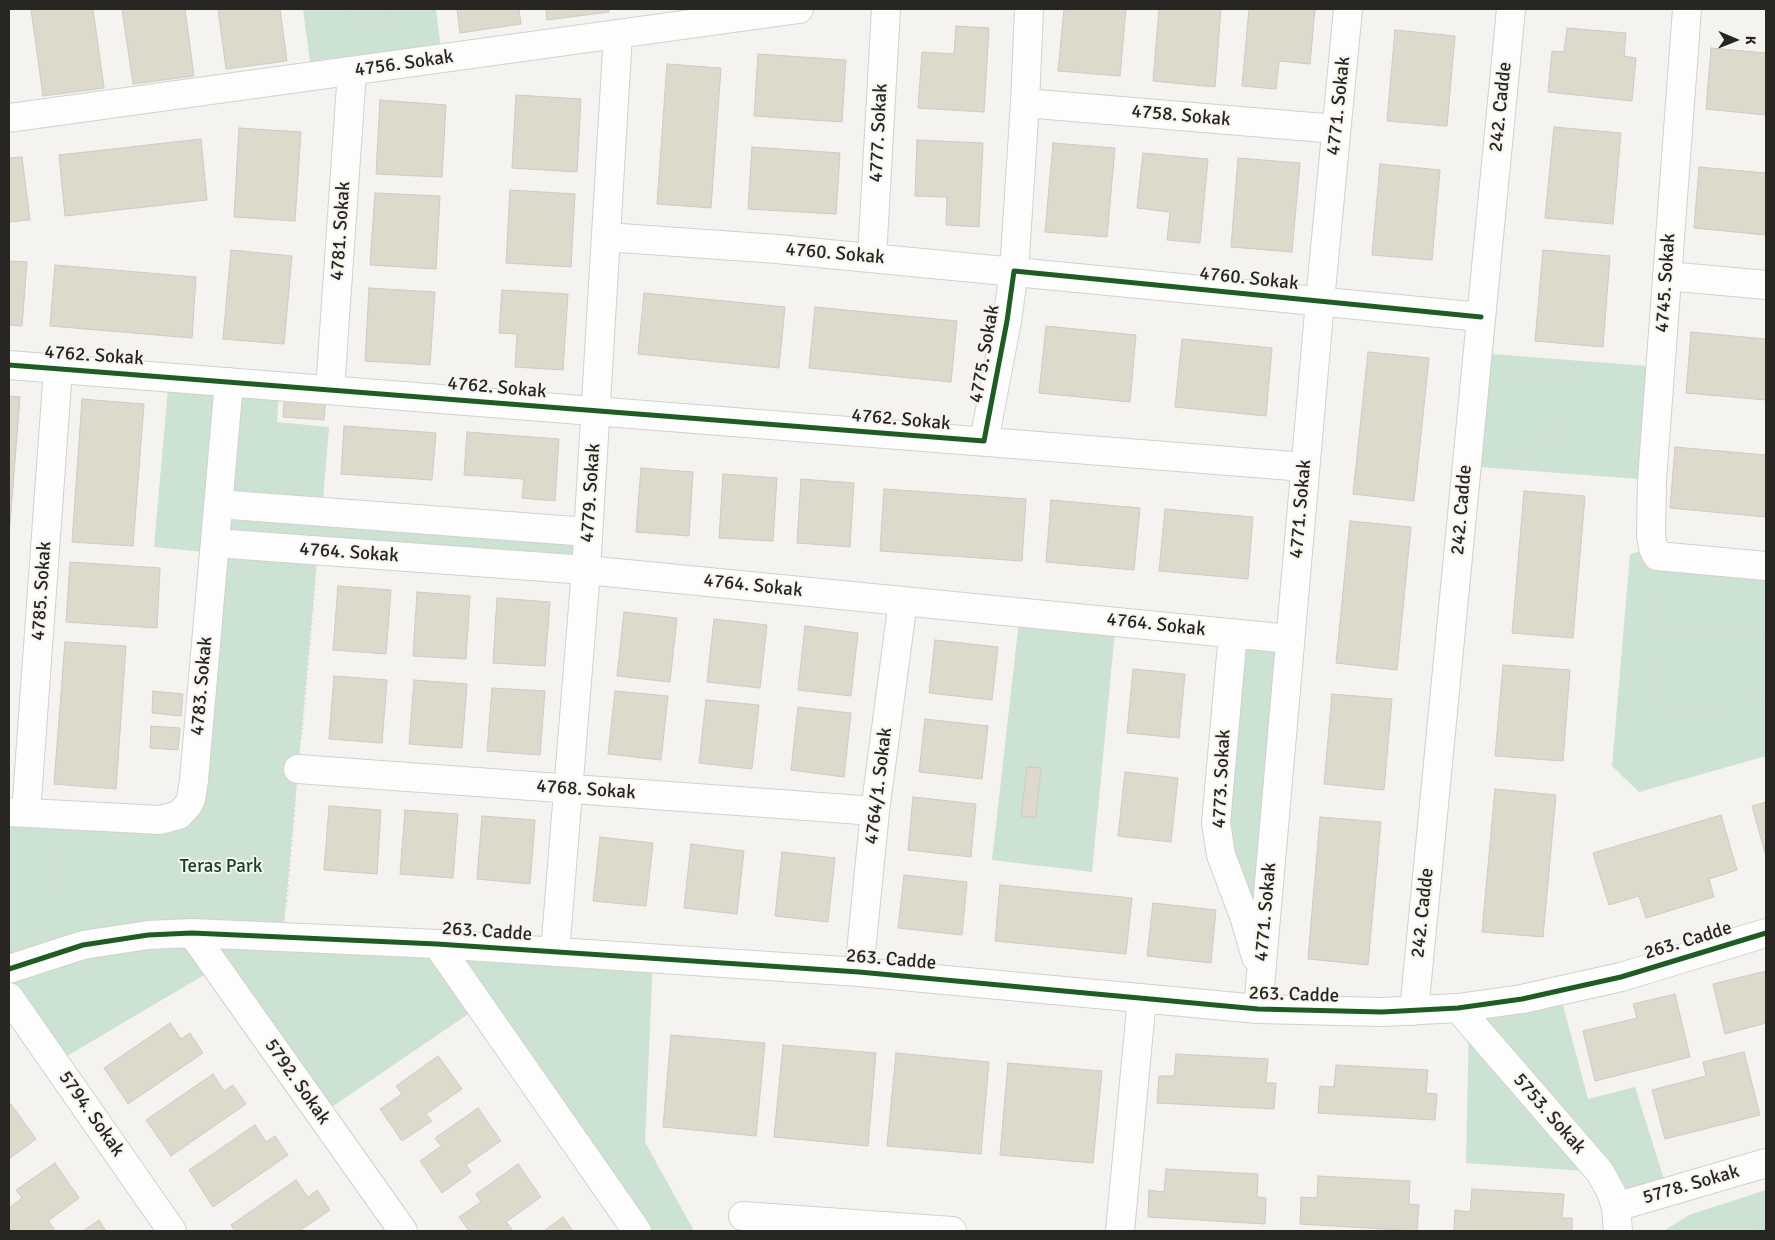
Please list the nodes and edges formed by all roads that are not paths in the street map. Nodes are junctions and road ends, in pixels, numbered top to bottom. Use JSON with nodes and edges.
{"nodes":[{"id":1,"x":799,"y":9,"type":"edge"},
{"id":2,"x":886,"y":9,"type":"edge"},
{"id":3,"x":1029,"y":9,"type":"edge"},
{"id":4,"x":1348,"y":9,"type":"edge"},
{"id":5,"x":1511,"y":9,"type":"edge"},
{"id":6,"x":1687,"y":9,"type":"edge"},
{"id":7,"x":618,"y":34,"type":"junction"},
{"id":8,"x":352,"y":71,"type":"junction"},
{"id":9,"x":1025,"y":103,"type":"junction"},
{"id":10,"x":9,"y":118,"type":"edge"},
{"id":11,"x":1336,"y":129,"type":"junction"},
{"id":12,"x":606,"y":237,"type":"junction"},
{"id":13,"x":872,"y":258,"type":"junction"},
{"id":14,"x":1014,"y":271,"type":"junction"},
{"id":15,"x":1667,"y":276,"type":"junction"},
{"id":16,"x":1766,"y":285,"type":"edge"},
{"id":17,"x":1320,"y":301,"type":"junction"},
{"id":18,"x":1481,"y":317,"type":"junction"},
{"id":19,"x":9,"y":365,"type":"edge"},
{"id":20,"x":58,"y":369,"type":"junction"},
{"id":21,"x":229,"y":382,"type":"junction"},
{"id":22,"x":330,"y":390,"type":"junction"},
{"id":23,"x":596,"y":411,"type":"junction"},
{"id":24,"x":984,"y":442,"type":"junction"},
{"id":25,"x":1305,"y":467,"type":"junction"},
{"id":26,"x":218,"y":504,"type":"junction"},
{"id":27,"x":588,"y":532,"type":"junction"},
{"id":28,"x":215,"y":543,"type":"junction"},
{"id":29,"x":1766,"y":566,"type":"edge"},
{"id":30,"x":586,"y":570,"type":"junction"},
{"id":31,"x":903,"y":601,"type":"junction"},
{"id":32,"x":1233,"y":633,"type":"junction"},
{"id":33,"x":1290,"y":639,"type":"junction"},
{"id":34,"x":298,"y":769,"type":"dead end"},
{"id":35,"x":568,"y":789,"type":"junction"},
{"id":36,"x":875,"y":811,"type":"junction"},
{"id":37,"x":17,"y":813,"type":"edge"},
{"id":38,"x":192,"y":933,"type":"junction"},
{"id":39,"x":1766,"y":933,"type":"edge"},
{"id":40,"x":437,"y":944,"type":"junction"},
{"id":41,"x":555,"y":952,"type":"junction"},
{"id":42,"x":9,"y":969,"type":"edge"},
{"id":43,"x":859,"y":972,"type":"junction"},
{"id":44,"x":1260,"y":978,"type":"junction"},
{"id":45,"x":9,"y":997,"type":"edge"},
{"id":46,"x":1142,"y":998,"type":"junction"},
{"id":47,"x":1458,"y":1008,"type":"junction"},
{"id":48,"x":1258,"y":1010,"type":"junction"},
{"id":49,"x":1414,"y":1011,"type":"junction"},
{"id":50,"x":1766,"y":1163,"type":"edge"},
{"id":51,"x":743,"y":1216,"type":"dead end"},
{"id":52,"x":1617,"y":1219,"type":"edge"},
{"id":53,"x":172,"y":1231,"type":"edge"},
{"id":54,"x":403,"y":1231,"type":"edge"},
{"id":55,"x":637,"y":1231,"type":"edge"},
{"id":56,"x":952,"y":1231,"type":"edge"},
{"id":57,"x":1120,"y":1231,"type":"edge"}],
"edges":[{"from":1,"to":7,"type":"street","name":"4756. Sokak"},
{"from":2,"to":13,"type":"street","name":"4777. Sokak"},
{"from":3,"to":9,"type":"street","name":"4775. Sokak"},
{"from":4,"to":11,"type":"street","name":"4771. Sokak"},
{"from":5,"to":18,"type":"street","name":"242. Cadde"},
{"from":6,"to":15,"type":"street","name":"4745. Sokak"},
{"from":7,"to":8,"type":"street","name":"4756. Sokak"},
{"from":7,"to":12,"type":"street","name":"4779. Sokak"},
{"from":8,"to":10,"type":"street","name":"4756. Sokak"},
{"from":8,"to":22,"type":"street","name":"4781. Sokak"},
{"from":9,"to":11,"type":"street","name":"4758. Sokak"},
{"from":9,"to":14,"type":"street","name":"4775. Sokak"},
{"from":11,"to":17,"type":"street","name":"4771. Sokak"},
{"from":12,"to":13,"type":"street","name":"4760. Sokak"},
{"from":12,"to":23,"type":"street","name":"4779. Sokak"},
{"from":13,"to":14,"type":"street","name":"4760. Sokak"},
{"from":14,"to":17,"type":"street","name":"4760. Sokak"},
{"from":14,"to":24,"type":"street","name":"4775. Sokak"},
{"from":15,"to":16,"type":"street"},
{"from":15,"to":29,"type":"street","name":"4745. Sokak"},
{"from":17,"to":18,"type":"street","name":"4760. Sokak"},
{"from":17,"to":25,"type":"street","name":"4771. Sokak"},
{"from":18,"to":49,"type":"street","name":"242. Cadde"},
{"from":19,"to":20,"type":"street","name":"4762. Sokak"},
{"from":20,"to":21,"type":"street","name":"4762. Sokak"},
{"from":20,"to":37,"type":"street","name":"4785. Sokak"},
{"from":21,"to":22,"type":"street","name":"4762. Sokak"},
{"from":21,"to":26,"type":"street","name":"4783. Sokak"},
{"from":22,"to":23,"type":"street","name":"4762. Sokak"},
{"from":23,"to":24,"type":"street","name":"4762. Sokak"},
{"from":23,"to":27,"type":"street","name":"4779. Sokak"},
{"from":24,"to":25,"type":"street","name":"4762. Sokak"},
{"from":25,"to":33,"type":"street","name":"4771. Sokak"},
{"from":26,"to":27,"type":"street","name":"4764. Sokak"},
{"from":26,"to":28,"type":"street","name":"4783. Sokak"},
{"from":27,"to":30,"type":"street","name":"4779. Sokak"},
{"from":28,"to":30,"type":"street","name":"4764. Sokak"},
{"from":28,"to":37,"type":"street","name":"4783. Sokak"},
{"from":30,"to":31,"type":"street","name":"4764. Sokak"},
{"from":30,"to":35,"type":"street","name":"4779. Sokak"},
{"from":31,"to":32,"type":"street","name":"4764. Sokak"},
{"from":31,"to":36,"type":"street","name":"4764/1. Sokak"},
{"from":32,"to":33,"type":"street","name":"4764. Sokak"},
{"from":32,"to":44,"type":"street","name":"4773. Sokak"},
{"from":33,"to":44,"type":"street","name":"4771. Sokak"},
{"from":34,"to":35,"type":"street","name":"4768. Sokak"},
{"from":35,"to":36,"type":"street","name":"4768. Sokak"},
{"from":35,"to":41,"type":"street","name":"4779. Sokak"},
{"from":36,"to":43,"type":"street","name":"4764/1. Sokak"},
{"from":38,"to":40,"type":"street","name":"263. Cadde"},
{"from":38,"to":42,"type":"street","name":"263. Cadde"},
{"from":38,"to":54,"type":"street","name":"5792. Sokak"},
{"from":39,"to":47,"type":"street","name":"263. Cadde"},
{"from":40,"to":41,"type":"street","name":"263. Cadde"},
{"from":40,"to":55,"type":"street"},
{"from":41,"to":43,"type":"street","name":"263. Cadde"},
{"from":43,"to":46,"type":"street","name":"263. Cadde"},
{"from":44,"to":48,"type":"street","name":"4771. Sokak"},
{"from":45,"to":53,"type":"street","name":"5794. Sokak"},
{"from":46,"to":48,"type":"street","name":"263. Cadde"},
{"from":46,"to":57,"type":"street"},
{"from":47,"to":49,"type":"street","name":"263. Cadde"},
{"from":47,"to":52,"type":"street","name":"5753. Sokak"},
{"from":48,"to":49,"type":"street","name":"263. Cadde"},
{"from":50,"to":52,"type":"street","name":"5778. Sokak"},
{"from":51,"to":56,"type":"street"}]}
